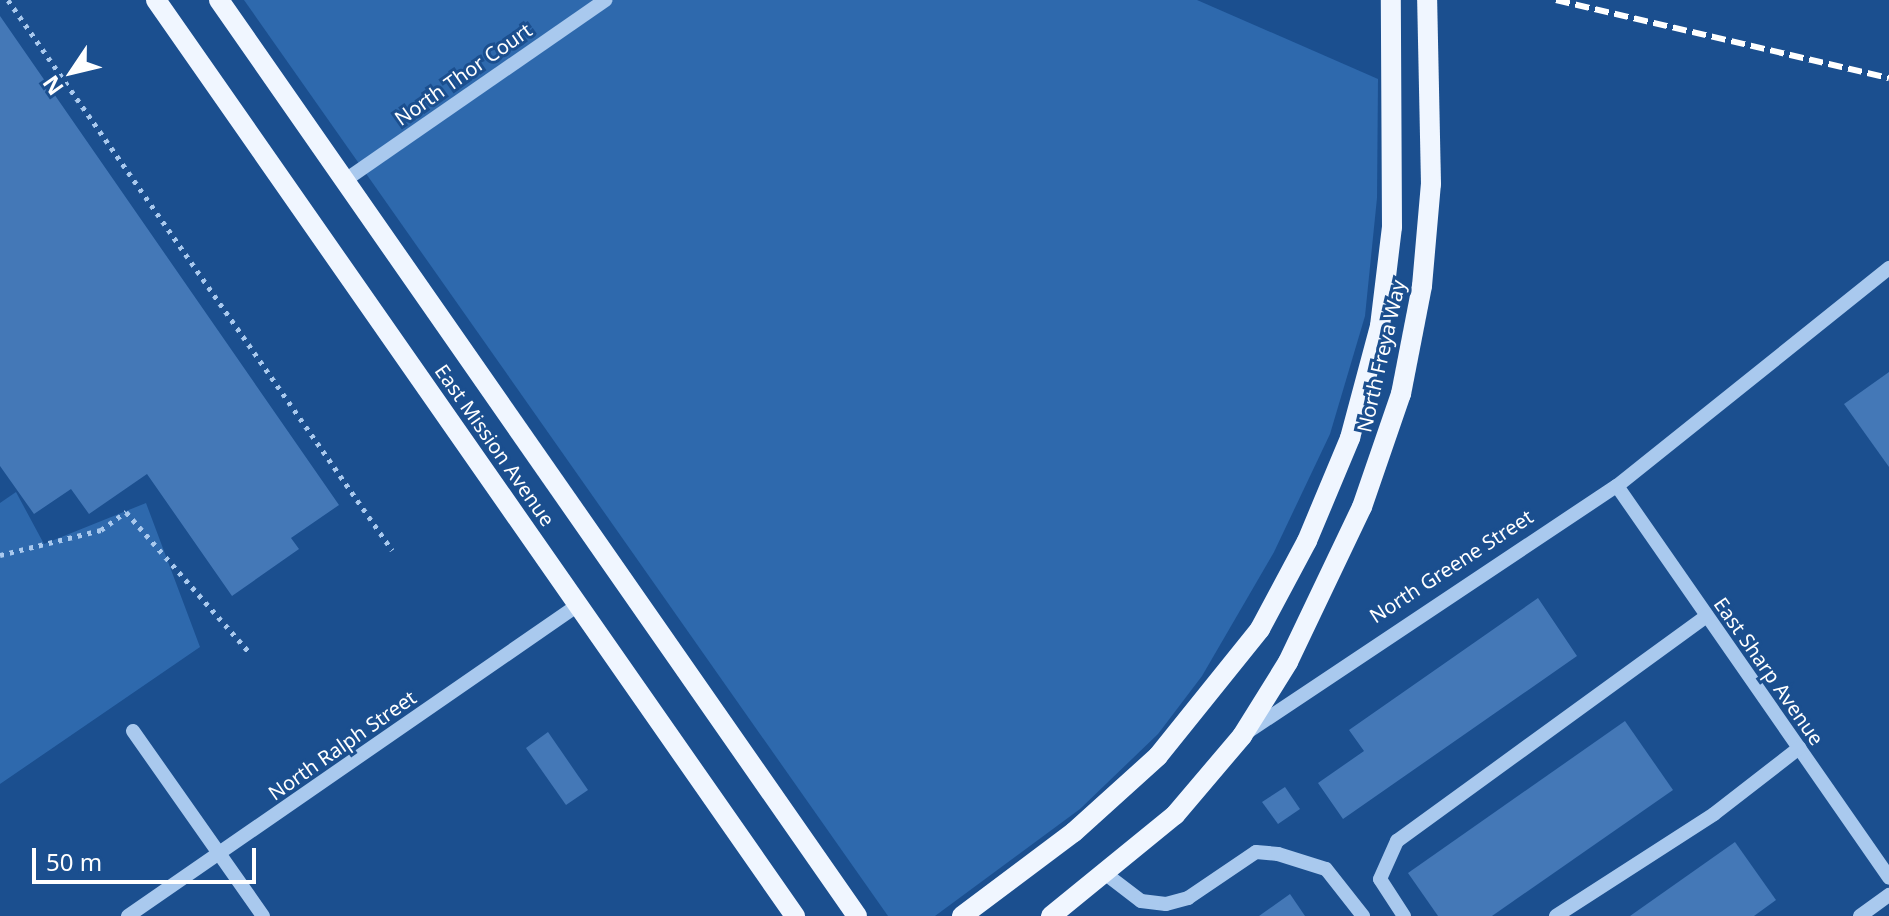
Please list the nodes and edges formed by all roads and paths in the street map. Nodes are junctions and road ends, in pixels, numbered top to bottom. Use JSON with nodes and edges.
{"nodes":[{"id":1,"x":8,"y":0,"type":"edge"},
{"id":2,"x":156,"y":0,"type":"edge"},
{"id":3,"x":219,"y":0,"type":"edge"},
{"id":4,"x":605,"y":0,"type":"edge"},
{"id":5,"x":1391,"y":0,"type":"edge"},
{"id":6,"x":1427,"y":0,"type":"edge"},
{"id":7,"x":344,"y":181,"type":"junction"},
{"id":8,"x":1889,"y":268,"type":"edge"},
{"id":9,"x":1617,"y":486,"type":"junction"},
{"id":10,"x":392,"y":550,"type":"dead end"},
{"id":11,"x":0,"y":555,"type":"edge"},
{"id":12,"x":578,"y":605,"type":"junction"},
{"id":13,"x":1707,"y":616,"type":"junction"},
{"id":14,"x":248,"y":651,"type":"dead end"},
{"id":15,"x":133,"y":731,"type":"dead end"},
{"id":16,"x":1242,"y":736,"type":"junction"},
{"id":17,"x":1799,"y":748,"type":"junction"},
{"id":18,"x":219,"y":854,"type":"junction"},
{"id":19,"x":1107,"y":875,"type":"junction"},
{"id":20,"x":1889,"y":878,"type":"edge"},
{"id":21,"x":1889,"y":895,"type":"edge"},
{"id":22,"x":128,"y":916,"type":"edge"},
{"id":23,"x":263,"y":916,"type":"edge"},
{"id":24,"x":795,"y":916,"type":"edge"},
{"id":25,"x":857,"y":916,"type":"edge"},
{"id":26,"x":962,"y":916,"type":"edge"},
{"id":27,"x":1051,"y":916,"type":"edge"},
{"id":28,"x":1363,"y":916,"type":"edge"},
{"id":29,"x":1404,"y":916,"type":"edge"},
{"id":30,"x":1556,"y":916,"type":"edge"},
{"id":31,"x":1860,"y":916,"type":"edge"}],
"edges":[{"from":1,"to":10,"type":"path"},
{"from":2,"to":12,"type":"main road","name":"East Mission Avenue"},
{"from":3,"to":7,"type":"main road","name":"East Mission Avenue"},
{"from":4,"to":7,"type":"street","name":"North Thor Court"},
{"from":5,"to":26,"type":"main road","name":"North Freya Way"},
{"from":6,"to":16,"type":"main road","name":"North Freya Way"},
{"from":7,"to":25,"type":"main road","name":"East Mission Avenue"},
{"from":8,"to":9,"type":"street","name":"North Greene Street"},
{"from":9,"to":13,"type":"street","name":"East Sharp Avenue"},
{"from":9,"to":16,"type":"street","name":"North Greene Street"},
{"from":11,"to":14,"type":"path"},
{"from":12,"to":18,"type":"street","name":"North Ralph Street"},
{"from":12,"to":24,"type":"main road","name":"East Mission Avenue"},
{"from":13,"to":17,"type":"street","name":"East Sharp Avenue"},
{"from":13,"to":29,"type":"street"},
{"from":15,"to":18,"type":"street"},
{"from":16,"to":19,"type":"main road","name":"North Greene Street"},
{"from":17,"to":20,"type":"street","name":"East Sharp Avenue"},
{"from":17,"to":30,"type":"street"},
{"from":18,"to":22,"type":"street","name":"North Ralph Street"},
{"from":18,"to":23,"type":"street"},
{"from":19,"to":27,"type":"main road","name":"North Greene Street"},
{"from":19,"to":28,"type":"street"},
{"from":21,"to":31,"type":"street"}]}
